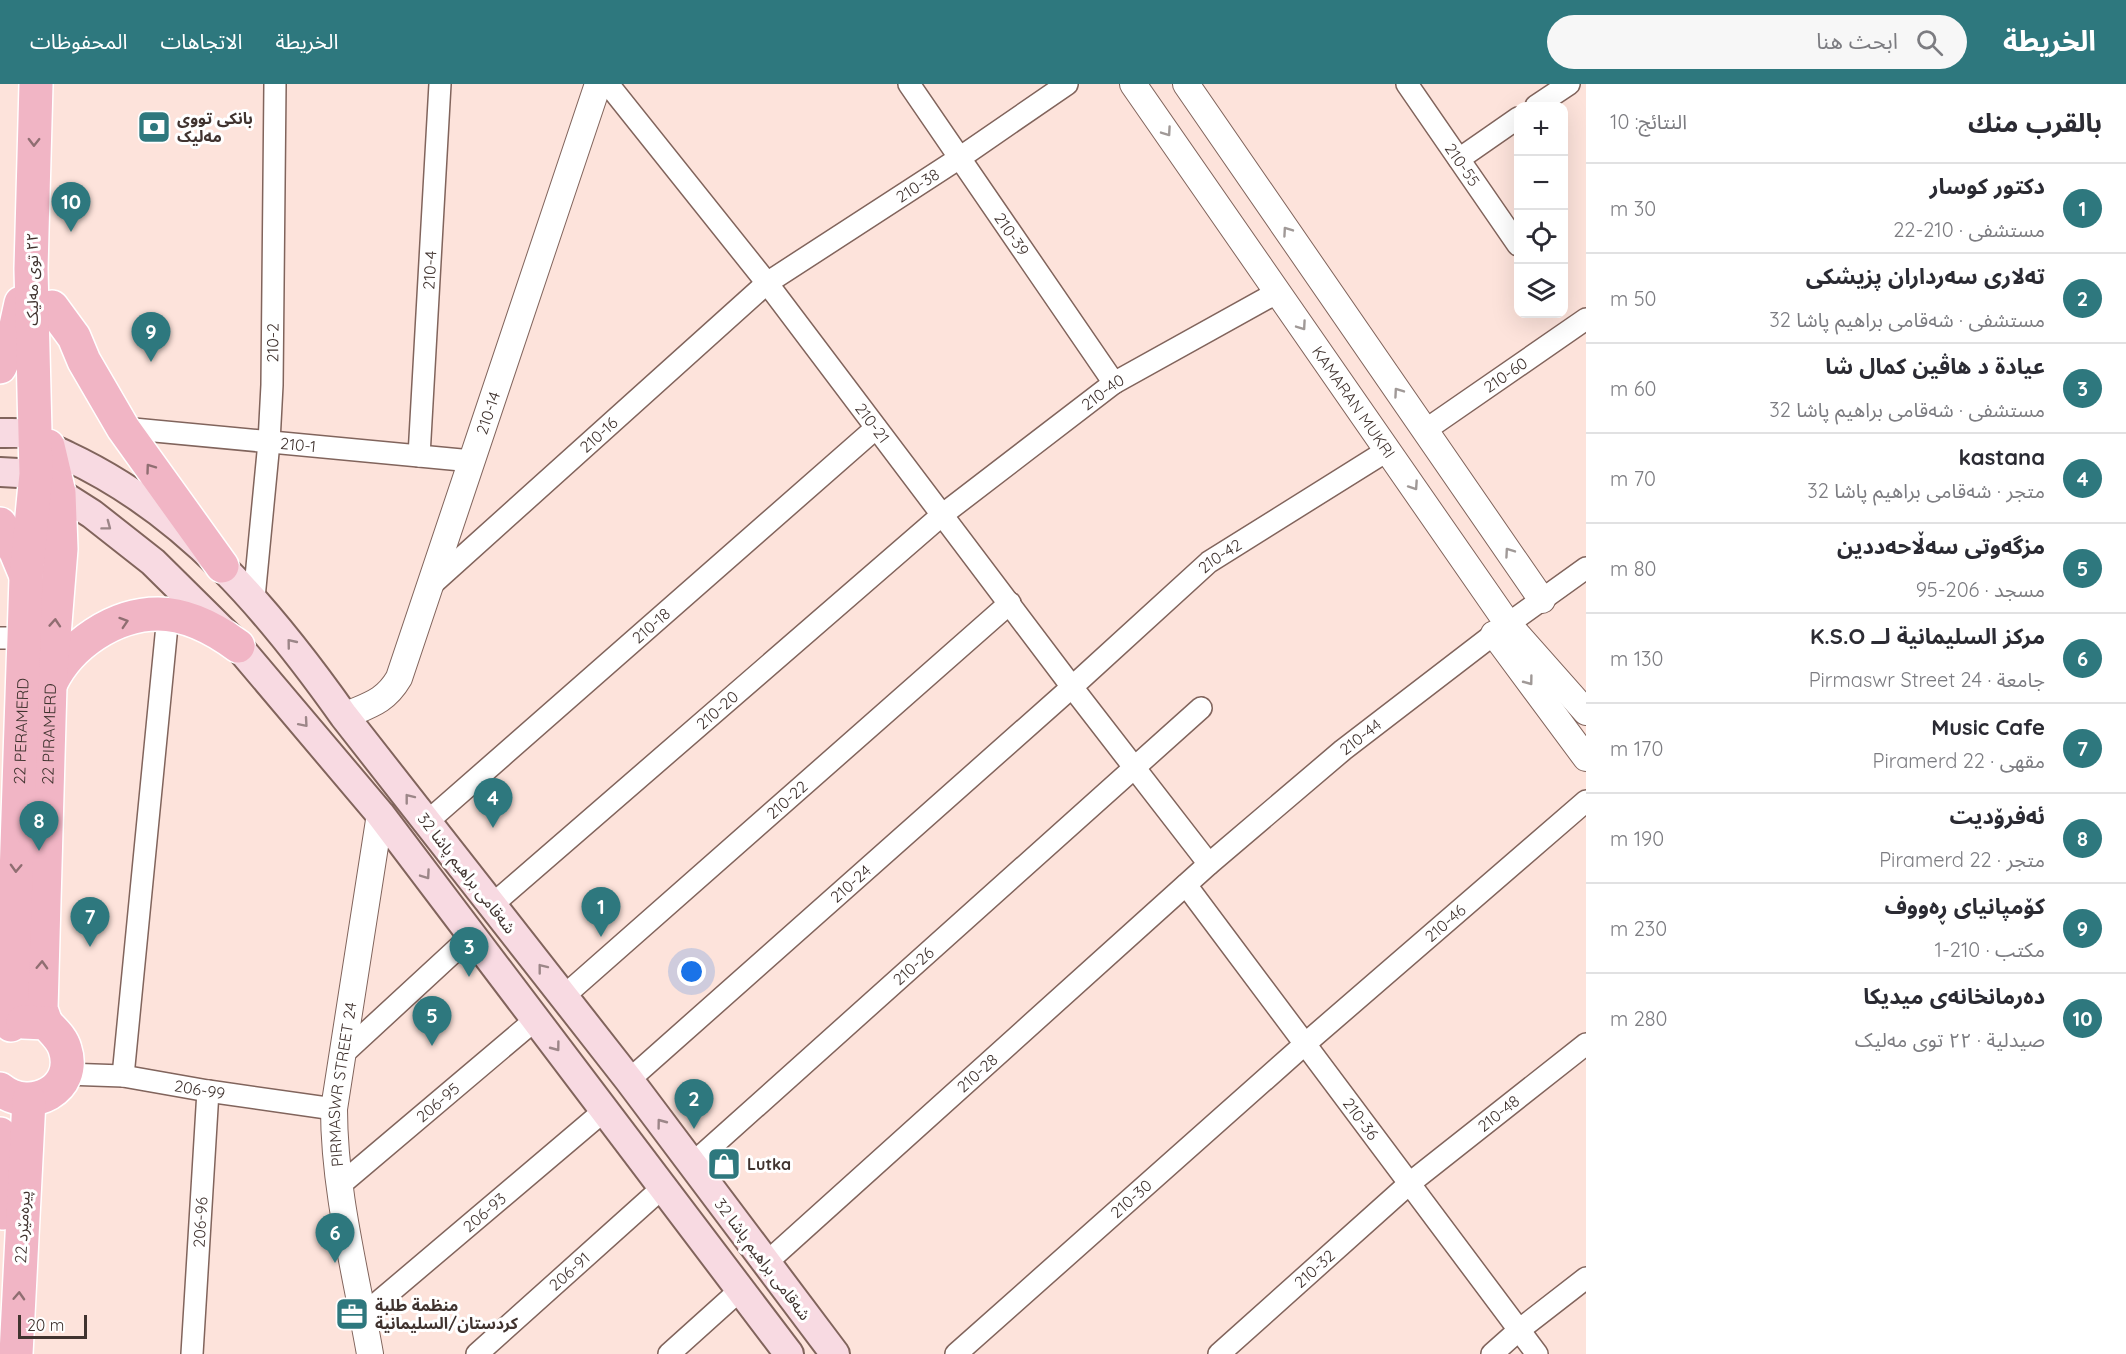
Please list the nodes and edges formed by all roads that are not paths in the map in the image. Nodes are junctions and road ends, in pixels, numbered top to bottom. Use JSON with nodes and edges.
{"nodes":[{"id":1,"x":36,"y":84,"type":"edge"},
{"id":2,"x":58,"y":84,"type":"edge"},
{"id":3,"x":275,"y":84,"type":"edge"},
{"id":4,"x":440,"y":84,"type":"edge"},
{"id":5,"x":598,"y":84,"type":"edge"},
{"id":6,"x":608,"y":84,"type":"edge"},
{"id":7,"x":909,"y":84,"type":"edge"},
{"id":8,"x":1067,"y":84,"type":"edge"},
{"id":9,"x":1133,"y":84,"type":"edge"},
{"id":10,"x":1186,"y":84,"type":"edge"},
{"id":11,"x":1407,"y":84,"type":"edge"},
{"id":12,"x":1569,"y":84,"type":"edge"},
{"id":13,"x":1542,"y":102,"type":"edge"},
{"id":14,"x":1514,"y":121,"type":"edge"},
{"id":15,"x":961,"y":157,"type":"junction"},
{"id":16,"x":1459,"y":159,"type":"junction"},
{"id":17,"x":1514,"y":239,"type":"edge"},
{"id":18,"x":31,"y":269,"type":"junction"},
{"id":19,"x":767,"y":283,"type":"junction"},
{"id":20,"x":1278,"y":292,"type":"junction"},
{"id":21,"x":52,"y":308,"type":"junction"},
{"id":22,"x":1575,"y":319,"type":"edge"},
{"id":23,"x":0,"y":367,"type":"edge"},
{"id":24,"x":1114,"y":383,"type":"junction"},
{"id":25,"x":123,"y":428,"type":"junction"},
{"id":26,"x":876,"y":428,"type":"junction"},
{"id":27,"x":1424,"y":431,"type":"junction"},
{"id":28,"x":0,"y":433,"type":"edge"},
{"id":29,"x":269,"y":442,"type":"junction"},
{"id":30,"x":1388,"y":450,"type":"junction"},
{"id":31,"x":419,"y":456,"type":"junction"},
{"id":32,"x":45,"y":462,"type":"junction"},
{"id":33,"x":472,"y":462,"type":"junction"},
{"id":34,"x":0,"y":472,"type":"edge"},
{"id":35,"x":942,"y":515,"type":"junction"},
{"id":36,"x":0,"y":524,"type":"edge"},
{"id":37,"x":222,"y":566,"type":"junction"},
{"id":38,"x":1586,"y":568,"type":"edge"},
{"id":39,"x":26,"y":578,"type":"junction"},
{"id":40,"x":429,"y":587,"type":"junction"},
{"id":41,"x":254,"y":598,"type":"junction"},
{"id":42,"x":1542,"y":600,"type":"junction"},
{"id":43,"x":1010,"y":603,"type":"junction"},
{"id":44,"x":168,"y":615,"type":"junction"},
{"id":45,"x":1501,"y":629,"type":"junction"},
{"id":46,"x":12,"y":638,"type":"edge"},
{"id":47,"x":238,"y":645,"type":"junction"},
{"id":48,"x":50,"y":685,"type":"junction"},
{"id":49,"x":1072,"y":687,"type":"junction"},
{"id":50,"x":1201,"y":708,"type":"dead end"},
{"id":51,"x":1586,"y":712,"type":"edge"},
{"id":52,"x":344,"y":716,"type":"junction"},
{"id":53,"x":1586,"y":758,"type":"edge"},
{"id":54,"x":1134,"y":767,"type":"junction"},
{"id":55,"x":1586,"y":801,"type":"edge"},
{"id":56,"x":380,"y":814,"type":"junction"},
{"id":57,"x":427,"y":822,"type":"junction"},
{"id":58,"x":1209,"y":864,"type":"junction"},
{"id":59,"x":1186,"y":885,"type":"junction"},
{"id":60,"x":492,"y":905,"type":"junction"},
{"id":61,"x":471,"y":936,"type":"junction"},
{"id":62,"x":564,"y":996,"type":"junction"},
{"id":63,"x":535,"y":1020,"type":"junction"},
{"id":64,"x":46,"y":1023,"type":"junction"},
{"id":65,"x":6,"y":1029,"type":"edge"},
{"id":66,"x":1305,"y":1044,"type":"junction"},
{"id":67,"x":1586,"y":1044,"type":"edge"},
{"id":68,"x":342,"y":1055,"type":"junction"},
{"id":69,"x":65,"y":1074,"type":"junction"},
{"id":70,"x":123,"y":1076,"type":"junction"},
{"id":71,"x":629,"y":1080,"type":"junction"},
{"id":72,"x":208,"y":1091,"type":"junction"},
{"id":73,"x":14,"y":1095,"type":"edge"},
{"id":74,"x":334,"y":1109,"type":"junction"},
{"id":75,"x":605,"y":1110,"type":"junction"},
{"id":76,"x":0,"y":1146,"type":"edge"},
{"id":77,"x":692,"y":1164,"type":"junction"},
{"id":78,"x":1410,"y":1183,"type":"junction"},
{"id":79,"x":340,"y":1185,"type":"junction"},
{"id":80,"x":662,"y":1188,"type":"junction"},
{"id":81,"x":766,"y":1263,"type":"junction"},
{"id":82,"x":0,"y":1273,"type":"edge"},
{"id":83,"x":1586,"y":1278,"type":"edge"},
{"id":84,"x":739,"y":1292,"type":"junction"},
{"id":85,"x":363,"y":1315,"type":"junction"},
{"id":86,"x":1519,"y":1330,"type":"junction"},
{"id":87,"x":16,"y":1354,"type":"edge"},
{"id":88,"x":192,"y":1354,"type":"edge"},
{"id":89,"x":370,"y":1354,"type":"edge"},
{"id":90,"x":477,"y":1354,"type":"edge"},
{"id":91,"x":669,"y":1354,"type":"edge"},
{"id":92,"x":789,"y":1354,"type":"edge"},
{"id":93,"x":835,"y":1354,"type":"edge"},
{"id":94,"x":956,"y":1354,"type":"edge"},
{"id":95,"x":1219,"y":1354,"type":"edge"},
{"id":96,"x":1492,"y":1354,"type":"edge"},
{"id":97,"x":1538,"y":1354,"type":"edge"}],
"edges":[{"from":1,"to":18,"type":"main road","name":"٢٢ توی مەلیک","one_way":true},
{"from":2,"to":21,"type":"main road","name":"٢٢ توی مەلیک"},
{"from":3,"to":29,"type":"street","name":"210-2"},
{"from":4,"to":31,"type":"street","name":"210-4"},
{"from":5,"to":33,"type":"street","name":"210-14"},
{"from":6,"to":19,"type":"street","name":"210-21"},
{"from":7,"to":15,"type":"street","name":"210-39"},
{"from":8,"to":15,"type":"street","name":"210-38"},
{"from":9,"to":20,"type":"street","name":"KAMARAN MUKRI","one_way":true},
{"from":27,"to":10,"type":"street","one_way":true},
{"from":11,"to":16,"type":"street","name":"210-55"},
{"from":12,"to":13,"type":"street"},
{"from":14,"to":16,"type":"street"},
{"from":15,"to":19,"type":"street","name":"210-38"},
{"from":15,"to":24,"type":"street","name":"210-39"},
{"from":16,"to":17,"type":"street","name":"210-55"},
{"from":18,"to":23,"type":"main road"},
{"from":18,"to":32,"type":"main road","name":"٢٢ توی مەلیک"},
{"from":19,"to":26,"type":"street","name":"210-21"},
{"from":19,"to":40,"type":"street","name":"210-16"},
{"from":20,"to":24,"type":"street","name":"210-40"},
{"from":20,"to":30,"type":"street","name":"KAMARAN MUKRI","one_way":true},
{"from":21,"to":25,"type":"main road"},
{"from":21,"to":32,"type":"main road","name":"٢٢ توی مەلیک"},
{"from":22,"to":27,"type":"street","name":"210-60"},
{"from":24,"to":35,"type":"street","name":"210-40"},
{"from":25,"to":29,"type":"street","name":"210-1"},
{"from":37,"to":25,"type":"main road","one_way":true},
{"from":26,"to":35,"type":"street","name":"210-21"},
{"from":26,"to":57,"type":"street","name":"210-18"},
{"from":42,"to":27,"type":"street","one_way":true},
{"from":28,"to":32,"type":"main road"},
{"from":29,"to":31,"type":"street","name":"210-1"},
{"from":29,"to":41,"type":"street","name":"210-2"},
{"from":30,"to":45,"type":"street","name":"KAMARAN MUKRI","one_way":true},
{"from":30,"to":49,"type":"street","name":"210-42"},
{"from":31,"to":33,"type":"street","name":"210-1"},
{"from":32,"to":34,"type":"main road"},
{"from":32,"to":37,"type":"main road","name":"شەقامی براهیم پاشا 32"},
{"from":32,"to":39,"type":"main road","name":"22 PERAMERD"},
{"from":32,"to":47,"type":"main road","name":"شەقامی براهیم پاشا 32","one_way":true},
{"from":48,"to":32,"type":"main road","name":"22 PIRAMERD","one_way":true},
{"from":33,"to":40,"type":"street","name":"210-14"},
{"from":35,"to":43,"type":"street","name":"210-21"},
{"from":35,"to":60,"type":"street","name":"210-20"},
{"from":36,"to":39,"type":"main road"},
{"from":37,"to":41,"type":"main road","name":"شەقامی براهیم پاشا 32"},
{"from":38,"to":42,"type":"street","name":"210-44"},
{"from":39,"to":46,"type":"main road","name":"22 PERAMERD"},
{"from":40,"to":52,"type":"street","name":"210-14"},
{"from":52,"to":41,"type":"main road","name":"شەقامی براهیم پاشا 32","one_way":true},
{"from":42,"to":45,"type":"street","name":"210-44"},
{"from":43,"to":49,"type":"street","name":"210-21"},
{"from":43,"to":62,"type":"street","name":"210-22"},
{"from":44,"to":47,"type":"main road"},
{"from":48,"to":44,"type":"main road","one_way":true},
{"from":44,"to":70,"type":"street"},
{"from":45,"to":51,"type":"street","name":"KAMARAN MUKRI"},
{"from":45,"to":53,"type":"street","name":"KAMARAN MUKRI","one_way":true},
{"from":45,"to":58,"type":"street","name":"210-44"},
{"from":46,"to":65,"type":"main road","name":"22 PERAMERD","one_way":true},
{"from":47,"to":56,"type":"main road","name":"شەقامی براهیم پاشا 32","one_way":true},
{"from":64,"to":48,"type":"main road","name":"22 PIRAMERD","one_way":true},
{"from":49,"to":54,"type":"street","name":"210-21"},
{"from":49,"to":71,"type":"street","name":"210-24"},
{"from":50,"to":54,"type":"street"},
{"from":57,"to":52,"type":"main road","name":"شەقامی براهیم پاشا 32","one_way":true},
{"from":54,"to":58,"type":"street","name":"210-21"},
{"from":54,"to":77,"type":"street","name":"210-26"},
{"from":55,"to":66,"type":"street","name":"210-46"},
{"from":56,"to":61,"type":"main road","name":"شەقامی براهیم پاشا 32","one_way":true},
{"from":56,"to":68,"type":"street","name":"PIRMASWR STREET 24"},
{"from":57,"to":60,"type":"main road","name":"شەقامی براهیم پاشا 32"},
{"from":58,"to":59,"type":"street","name":"210-44"},
{"from":59,"to":66,"type":"street","name":"210-36"},
{"from":59,"to":81,"type":"street","name":"210-28"},
{"from":62,"to":60,"type":"main road","name":"شەقامی براهیم پاشا 32","one_way":true},
{"from":61,"to":63,"type":"main road","name":"شەقامی براهیم پاشا 32"},
{"from":61,"to":68,"type":"street"},
{"from":62,"to":71,"type":"main road","name":"شەقامی براهیم پاشا 32"},
{"from":63,"to":75,"type":"main road","name":"شەقامی براهیم پاشا 32","one_way":true},
{"from":63,"to":79,"type":"street","name":"206-95"},
{"from":64,"to":65,"type":"main road"},
{"from":64,"to":69,"type":"main road"},
{"from":66,"to":78,"type":"street","name":"210-36"},
{"from":66,"to":94,"type":"street","name":"210-30"},
{"from":67,"to":78,"type":"street","name":"210-48"},
{"from":68,"to":74,"type":"street","name":"PIRMASWR STREET 24"},
{"from":69,"to":70,"type":"street","name":"206-99"},
{"from":69,"to":73,"type":"main road"},
{"from":70,"to":72,"type":"street","name":"206-99"},
{"from":77,"to":71,"type":"main road","name":"شەقامی براهیم پاشا 32","one_way":true},
{"from":72,"to":74,"type":"street","name":"206-99"},
{"from":72,"to":88,"type":"street","name":"206-96"},
{"from":87,"to":73,"type":"main road","name":"22 پیرەمێرد","one_way":true},
{"from":74,"to":79,"type":"street","name":"PIRMASWR STREET 24"},
{"from":75,"to":80,"type":"main road","name":"شەقامی براهیم پاشا 32"},
{"from":75,"to":85,"type":"street","name":"206-93"},
{"from":76,"to":82,"type":"main road","name":"22 پیرەمێرد"},
{"from":77,"to":81,"type":"main road","name":"شەقامی براهیم پاشا 32"},
{"from":78,"to":86,"type":"street","name":"210-36"},
{"from":78,"to":95,"type":"street","name":"210-32"},
{"from":79,"to":85,"type":"street","name":"PIRMASWR STREET 24"},
{"from":80,"to":84,"type":"main road","name":"شەقامی براهیم پاشا 32"},
{"from":80,"to":90,"type":"street","name":"206-91"},
{"from":81,"to":93,"type":"main road","name":"شەقامی براهیم پاشا 32"},
{"from":83,"to":86,"type":"street"},
{"from":84,"to":91,"type":"street"},
{"from":84,"to":92,"type":"main road","name":"شەقامی براهیم پاشا 32"},
{"from":85,"to":89,"type":"street","name":"PIRMASWR STREET 24"},
{"from":86,"to":96,"type":"street"},
{"from":86,"to":97,"type":"street","name":"210-36"}]}
